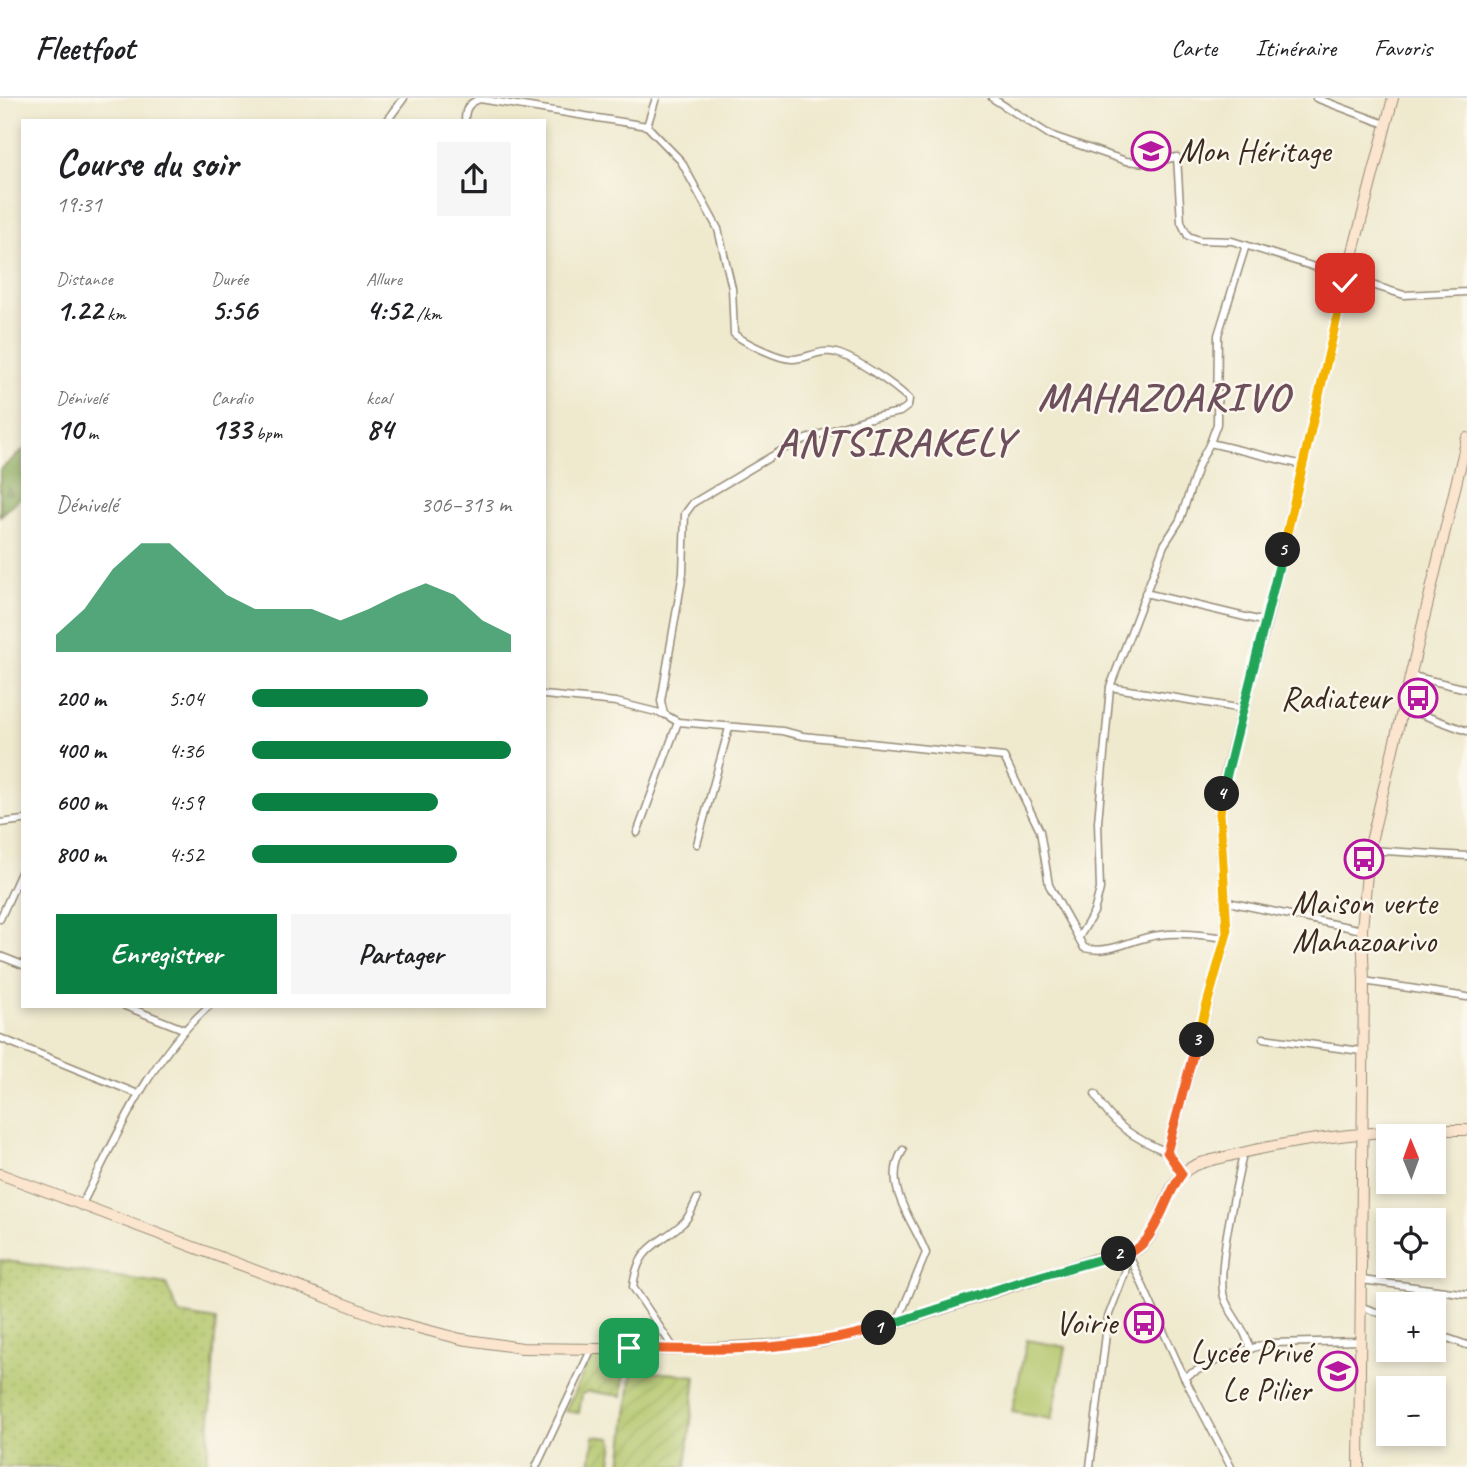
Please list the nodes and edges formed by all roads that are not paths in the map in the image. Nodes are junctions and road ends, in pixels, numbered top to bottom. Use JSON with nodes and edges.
{"nodes":[{"id":1,"x":404,"y":98,"type":"edge"},
{"id":2,"x":656,"y":98,"type":"edge"},
{"id":3,"x":992,"y":98,"type":"edge"},
{"id":4,"x":1316,"y":98,"type":"edge"},
{"id":5,"x":1392,"y":98,"type":"edge"},
{"id":6,"x":478,"y":99,"type":"edge"},
{"id":7,"x":388,"y":119,"type":"edge"},
{"id":8,"x":465,"y":119,"type":"edge"},
{"id":9,"x":1385,"y":124,"type":"junction"},
{"id":10,"x":647,"y":126,"type":"junction"},
{"id":11,"x":1246,"y":245,"type":"junction"},
{"id":12,"x":1346,"y":277,"type":"junction"},
{"id":13,"x":1467,"y":292,"type":"edge"},
{"id":14,"x":1467,"y":438,"type":"edge"},
{"id":15,"x":1210,"y":443,"type":"junction"},
{"id":16,"x":1303,"y":464,"type":"junction"},
{"id":17,"x":1145,"y":593,"type":"junction"},
{"id":18,"x":1266,"y":622,"type":"junction"},
{"id":19,"x":1412,"y":676,"type":"junction"},
{"id":20,"x":1110,"y":687,"type":"junction"},
{"id":21,"x":1467,"y":690,"type":"edge"},
{"id":22,"x":546,"y":695,"type":"edge"},
{"id":23,"x":1401,"y":707,"type":"junction"},
{"id":24,"x":1243,"y":709,"type":"junction"},
{"id":25,"x":664,"y":714,"type":"junction"},
{"id":26,"x":678,"y":722,"type":"junction"},
{"id":27,"x":729,"y":728,"type":"junction"},
{"id":28,"x":1467,"y":731,"type":"edge"},
{"id":29,"x":21,"y":820,"type":"edge"},
{"id":30,"x":0,"y":823,"type":"edge"},
{"id":31,"x":637,"y":833,"type":"dead end"},
{"id":32,"x":697,"y":844,"type":"dead end"},
{"id":33,"x":1369,"y":850,"type":"junction"},
{"id":34,"x":1467,"y":856,"type":"edge"},
{"id":35,"x":19,"y":885,"type":"edge"},
{"id":36,"x":1223,"y":901,"type":"junction"},
{"id":37,"x":0,"y":919,"type":"edge"},
{"id":38,"x":1362,"y":930,"type":"junction"},
{"id":39,"x":1226,"y":938,"type":"junction"},
{"id":40,"x":1078,"y":939,"type":"junction"},
{"id":41,"x":0,"y":956,"type":"edge"},
{"id":42,"x":21,"y":964,"type":"edge"},
{"id":43,"x":1364,"y":981,"type":"junction"},
{"id":44,"x":1467,"y":997,"type":"edge"},
{"id":45,"x":131,"y":1008,"type":"edge"},
{"id":46,"x":207,"y":1008,"type":"edge"},
{"id":47,"x":183,"y":1029,"type":"junction"},
{"id":48,"x":0,"y":1038,"type":"edge"},
{"id":49,"x":1264,"y":1038,"type":"dead end"},
{"id":50,"x":1361,"y":1051,"type":"junction"},
{"id":51,"x":138,"y":1094,"type":"junction"},
{"id":52,"x":1095,"y":1094,"type":"dead end"},
{"id":53,"x":1467,"y":1130,"type":"edge"},
{"id":54,"x":1362,"y":1135,"type":"junction"},
{"id":55,"x":904,"y":1150,"type":"dead end"},
{"id":56,"x":1167,"y":1152,"type":"junction"},
{"id":57,"x":1243,"y":1153,"type":"junction"},
{"id":58,"x":0,"y":1174,"type":"edge"},
{"id":59,"x":1182,"y":1174,"type":"junction"},
{"id":60,"x":697,"y":1199,"type":"dead end"},
{"id":61,"x":82,"y":1204,"type":"junction"},
{"id":62,"x":1129,"y":1255,"type":"junction"},
{"id":63,"x":1362,"y":1280,"type":"junction"},
{"id":64,"x":1467,"y":1294,"type":"edge"},
{"id":65,"x":1362,"y":1307,"type":"junction"},
{"id":66,"x":1376,"y":1312,"type":"edge"},
{"id":67,"x":897,"y":1323,"type":"junction"},
{"id":68,"x":1446,"y":1338,"type":"edge"},
{"id":69,"x":1361,"y":1341,"type":"junction"},
{"id":70,"x":1467,"y":1345,"type":"edge"},
{"id":71,"x":592,"y":1348,"type":"junction"},
{"id":72,"x":675,"y":1350,"type":"junction"},
{"id":73,"x":1250,"y":1350,"type":"junction"},
{"id":74,"x":1184,"y":1377,"type":"junction"},
{"id":75,"x":536,"y":1467,"type":"edge"},
{"id":76,"x":1090,"y":1467,"type":"edge"},
{"id":77,"x":1231,"y":1467,"type":"edge"},
{"id":78,"x":1359,"y":1467,"type":"edge"}],
"edges":[{"from":1,"to":7,"type":"street"},
{"from":2,"to":10,"type":"street"},
{"from":3,"to":11,"type":"street"},
{"from":4,"to":9,"type":"street"},
{"from":5,"to":9,"type":"main road"},
{"from":6,"to":8,"type":"street"},
{"from":6,"to":10,"type":"street"},
{"from":9,"to":12,"type":"main road"},
{"from":10,"to":25,"type":"street"},
{"from":11,"to":12,"type":"street"},
{"from":11,"to":15,"type":"street"},
{"from":12,"to":13,"type":"street"},
{"from":12,"to":16,"type":"main road"},
{"from":14,"to":19,"type":"main road"},
{"from":15,"to":16,"type":"street"},
{"from":15,"to":17,"type":"street"},
{"from":16,"to":18,"type":"main road"},
{"from":17,"to":18,"type":"street"},
{"from":17,"to":20,"type":"street"},
{"from":18,"to":24,"type":"main road"},
{"from":19,"to":21,"type":"street"},
{"from":19,"to":23,"type":"main road"},
{"from":20,"to":24,"type":"street"},
{"from":20,"to":40,"type":"street"},
{"from":22,"to":25,"type":"street"},
{"from":23,"to":28,"type":"street"},
{"from":23,"to":33,"type":"main road"},
{"from":24,"to":36,"type":"main road"},
{"from":25,"to":26,"type":"street"},
{"from":26,"to":27,"type":"street"},
{"from":26,"to":31,"type":"street"},
{"from":27,"to":32,"type":"street"},
{"from":27,"to":40,"type":"street"},
{"from":29,"to":30,"type":"street"},
{"from":33,"to":34,"type":"street"},
{"from":33,"to":38,"type":"main road"},
{"from":35,"to":37,"type":"street"},
{"from":36,"to":38,"type":"street"},
{"from":36,"to":39,"type":"main road"},
{"from":38,"to":43,"type":"main road"},
{"from":39,"to":40,"type":"street"},
{"from":39,"to":56,"type":"main road"},
{"from":41,"to":42,"type":"street"},
{"from":43,"to":44,"type":"street"},
{"from":43,"to":50,"type":"main road"},
{"from":45,"to":47,"type":"street"},
{"from":46,"to":47,"type":"street"},
{"from":47,"to":51,"type":"street"},
{"from":48,"to":51,"type":"street"},
{"from":49,"to":50,"type":"street"},
{"from":50,"to":54,"type":"main road"},
{"from":51,"to":61,"type":"street"},
{"from":52,"to":56,"type":"street"},
{"from":53,"to":54,"type":"main road"},
{"from":54,"to":57,"type":"main road"},
{"from":54,"to":63,"type":"main road"},
{"from":55,"to":67,"type":"street"},
{"from":56,"to":59,"type":"main road"},
{"from":57,"to":59,"type":"main road"},
{"from":57,"to":73,"type":"street"},
{"from":58,"to":61,"type":"main road"},
{"from":59,"to":62,"type":"main road"},
{"from":60,"to":72,"type":"street"},
{"from":61,"to":71,"type":"main road"},
{"from":62,"to":67,"type":"main road"},
{"from":62,"to":74,"type":"street"},
{"from":62,"to":76,"type":"street"},
{"from":63,"to":64,"type":"street"},
{"from":63,"to":65,"type":"main road"},
{"from":65,"to":66,"type":"street"},
{"from":65,"to":69,"type":"main road"},
{"from":67,"to":72,"type":"main road"},
{"from":68,"to":70,"type":"street"},
{"from":69,"to":73,"type":"street"},
{"from":69,"to":78,"type":"main road"},
{"from":71,"to":72,"type":"main road"},
{"from":71,"to":75,"type":"street"},
{"from":73,"to":74,"type":"street"},
{"from":74,"to":77,"type":"street"}]}
